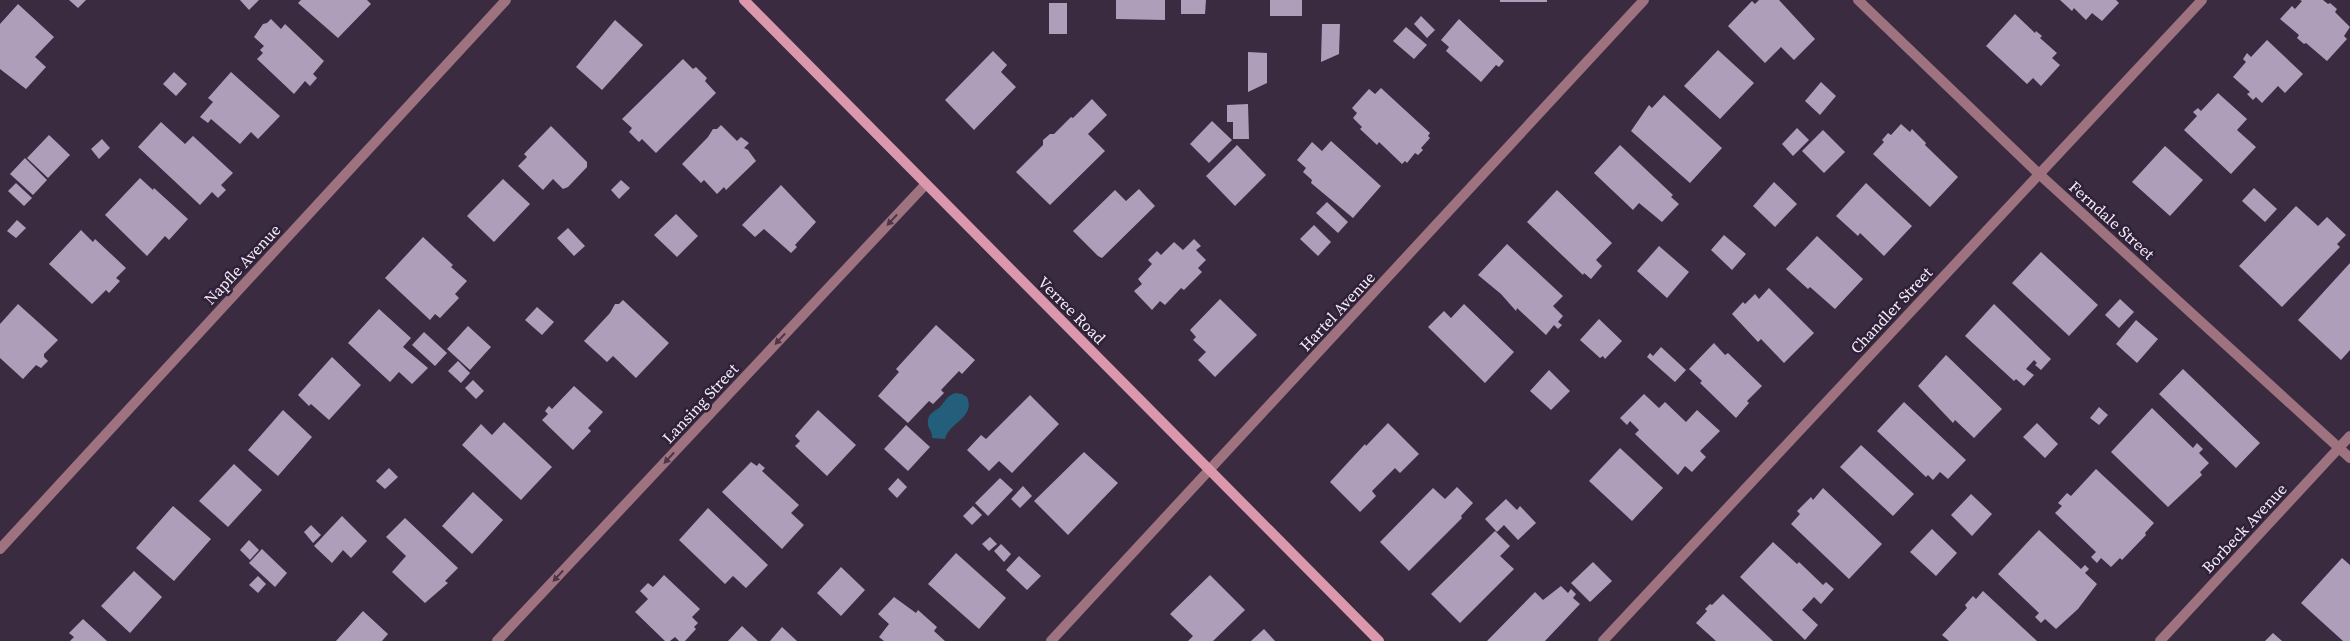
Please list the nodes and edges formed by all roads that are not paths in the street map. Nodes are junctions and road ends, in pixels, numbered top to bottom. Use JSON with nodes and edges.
{"nodes":[{"id":1,"x":506,"y":0,"type":"edge"},
{"id":2,"x":744,"y":0,"type":"edge"},
{"id":3,"x":1644,"y":0,"type":"edge"},
{"id":4,"x":1858,"y":0,"type":"edge"},
{"id":5,"x":2202,"y":0,"type":"edge"},
{"id":6,"x":2039,"y":174,"type":"junction"},
{"id":7,"x":925,"y":185,"type":"junction"},
{"id":8,"x":2350,"y":436,"type":"edge"},
{"id":9,"x":2339,"y":448,"type":"junction"},
{"id":10,"x":2350,"y":458,"type":"edge"},
{"id":11,"x":1210,"y":469,"type":"junction"},
{"id":12,"x":0,"y":549,"type":"edge"},
{"id":13,"x":497,"y":641,"type":"edge"},
{"id":14,"x":1051,"y":641,"type":"edge"},
{"id":15,"x":1379,"y":641,"type":"edge"},
{"id":16,"x":1603,"y":641,"type":"edge"},
{"id":17,"x":2160,"y":641,"type":"edge"}],
"edges":[{"from":1,"to":12,"type":"street","name":"Napfle Avenue"},
{"from":2,"to":7,"type":"main road","name":"Verree Road"},
{"from":3,"to":11,"type":"street","name":"Hartel Avenue"},
{"from":4,"to":6,"type":"street","name":"Ferndale Street"},
{"from":5,"to":6,"type":"street","name":"Chandler Street"},
{"from":6,"to":9,"type":"street","name":"Ferndale Street"},
{"from":6,"to":16,"type":"street","name":"Chandler Street"},
{"from":7,"to":11,"type":"main road","name":"Verree Road"},
{"from":7,"to":13,"type":"street","name":"Lansing Street","one_way":true},
{"from":8,"to":9,"type":"street","name":"Borbeck Avenue"},
{"from":9,"to":10,"type":"street","name":"Ferndale Street"},
{"from":9,"to":17,"type":"street","name":"Borbeck Avenue"},
{"from":11,"to":14,"type":"street","name":"Hartel Avenue"},
{"from":11,"to":15,"type":"main road","name":"Verree Road"}]}
